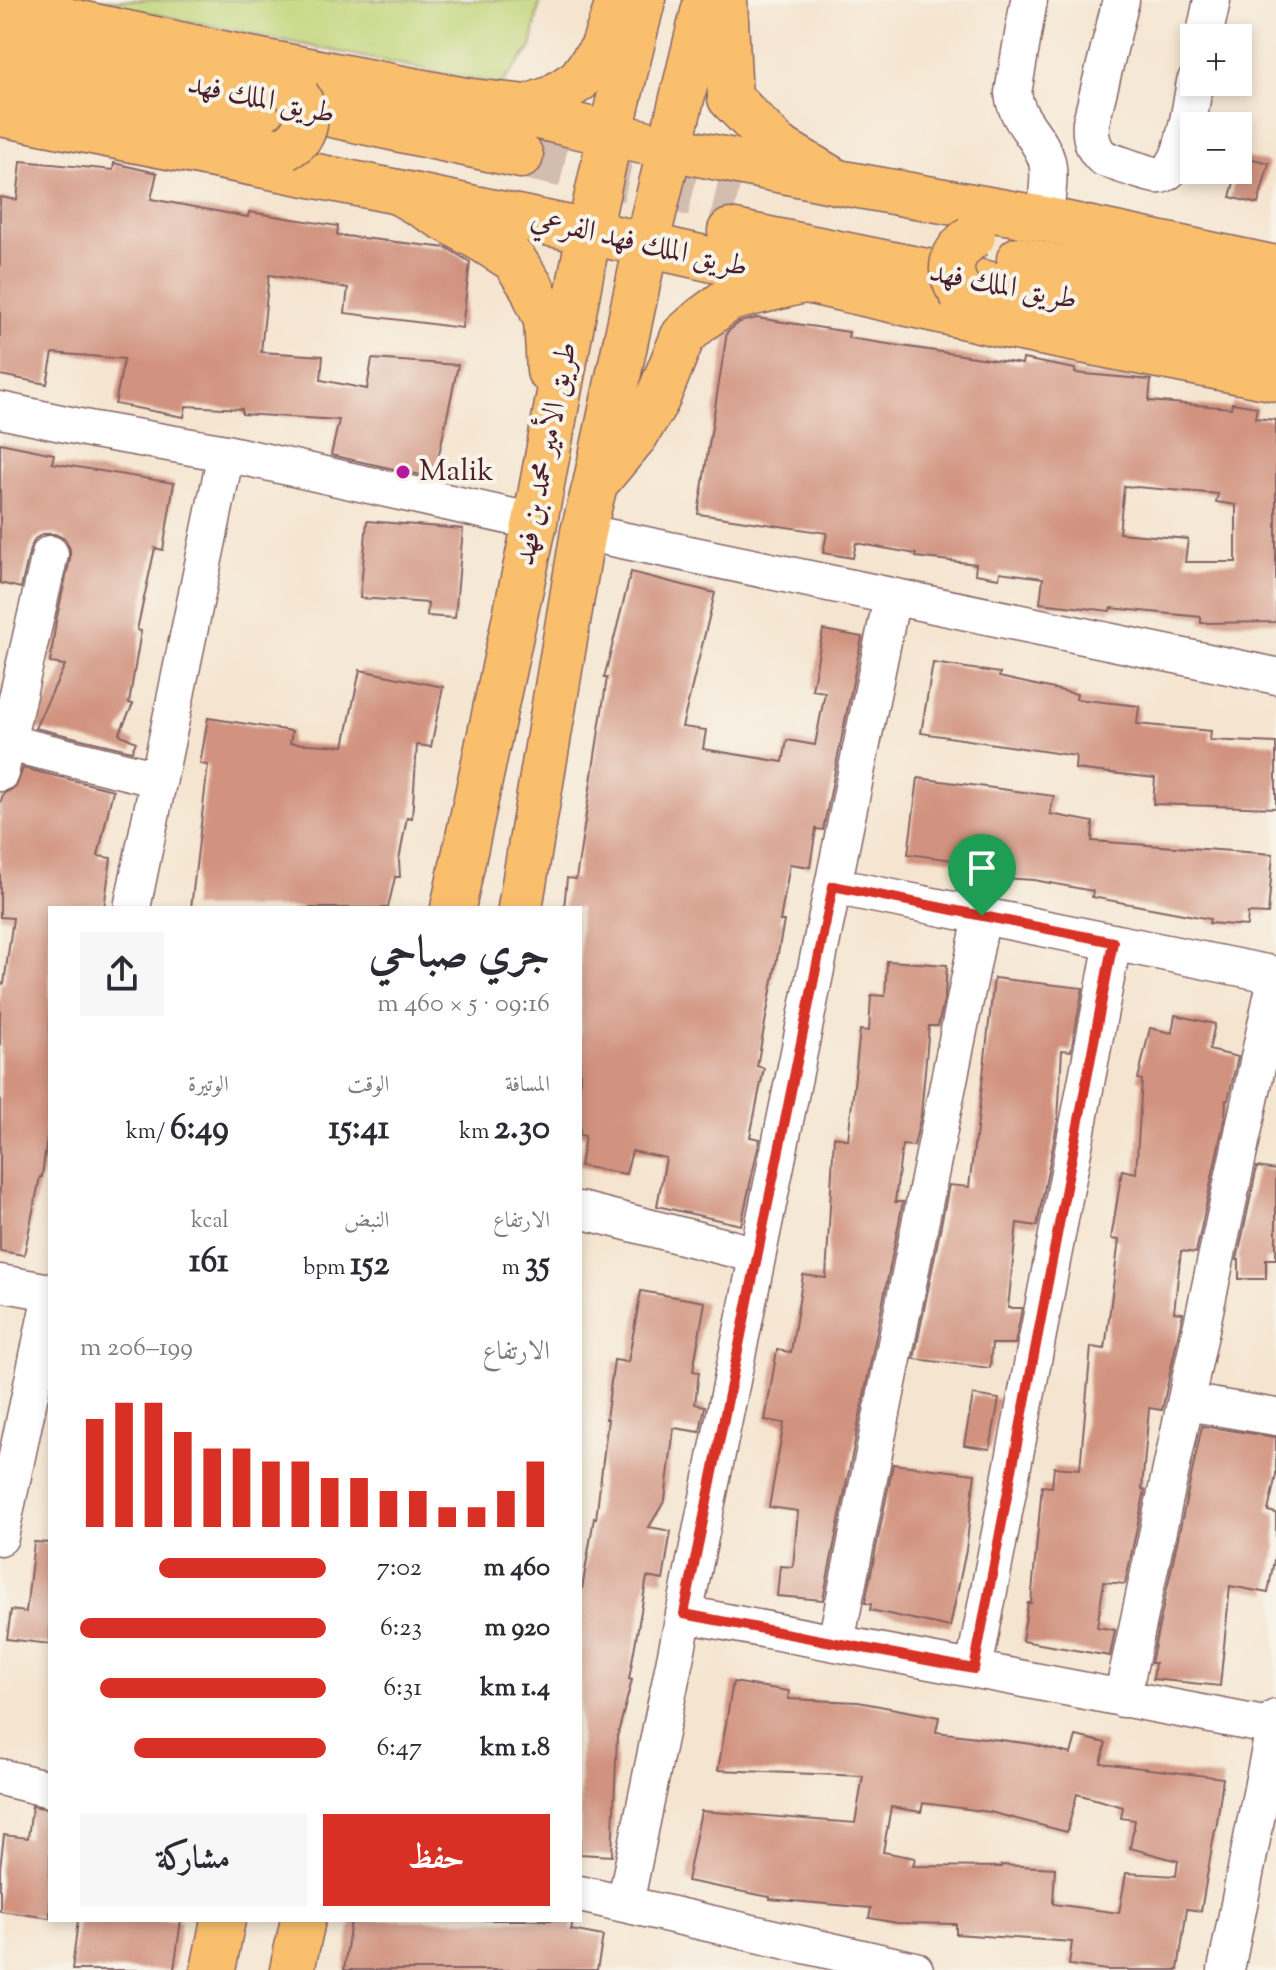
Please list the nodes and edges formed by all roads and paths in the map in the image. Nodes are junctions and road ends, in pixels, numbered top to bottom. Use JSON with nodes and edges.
{"nodes":[{"id":1,"x":619,"y":0,"type":"edge"},
{"id":2,"x":643,"y":0,"type":"edge"},
{"id":3,"x":706,"y":0,"type":"edge"},
{"id":4,"x":725,"y":0,"type":"edge"},
{"id":5,"x":1029,"y":0,"type":"edge"},
{"id":6,"x":1121,"y":0,"type":"edge"},
{"id":7,"x":1212,"y":0,"type":"edge"},
{"id":8,"x":0,"y":6,"type":"edge"},
{"id":9,"x":1207,"y":24,"type":"edge"},
{"id":10,"x":0,"y":43,"type":"edge"},
{"id":11,"x":245,"y":58,"type":"junction"},
{"id":12,"x":0,"y":79,"type":"edge"},
{"id":13,"x":1192,"y":96,"type":"edge"},
{"id":14,"x":471,"y":101,"type":"junction"},
{"id":15,"x":0,"y":114,"type":"edge"},
{"id":16,"x":610,"y":135,"type":"junction"},
{"id":17,"x":669,"y":148,"type":"junction"},
{"id":18,"x":222,"y":157,"type":"junction"},
{"id":19,"x":837,"y":182,"type":"junction"},
{"id":20,"x":398,"y":192,"type":"junction"},
{"id":21,"x":1044,"y":219,"type":"junction"},
{"id":22,"x":589,"y":232,"type":"junction"},
{"id":23,"x":646,"y":246,"type":"junction"},
{"id":24,"x":1276,"y":268,"type":"edge"},
{"id":25,"x":804,"y":281,"type":"junction"},
{"id":26,"x":1276,"y":309,"type":"edge"},
{"id":27,"x":1015,"y":328,"type":"junction"},
{"id":28,"x":1276,"y":342,"type":"edge"},
{"id":29,"x":1276,"y":379,"type":"edge"},
{"id":30,"x":0,"y":410,"type":"edge"},
{"id":31,"x":226,"y":453,"type":"junction"},
{"id":32,"x":543,"y":475,"type":"junction"},
{"id":33,"x":595,"y":485,"type":"junction"},
{"id":34,"x":535,"y":522,"type":"junction"},
{"id":35,"x":583,"y":532,"type":"junction"},
{"id":36,"x":50,"y":554,"type":"dead end"},
{"id":37,"x":892,"y":597,"type":"junction"},
{"id":38,"x":1276,"y":676,"type":"edge"},
{"id":39,"x":2,"y":752,"type":"edge"},
{"id":40,"x":159,"y":779,"type":"junction"},
{"id":41,"x":833,"y":886,"type":"junction"},
{"id":42,"x":132,"y":906,"type":"edge"},
{"id":43,"x":453,"y":906,"type":"edge"},
{"id":44,"x":520,"y":906,"type":"edge"},
{"id":45,"x":982,"y":916,"type":"junction"},
{"id":46,"x":1113,"y":942,"type":"junction"},
{"id":47,"x":1276,"y":977,"type":"edge"},
{"id":48,"x":582,"y":1211,"type":"edge"},
{"id":49,"x":757,"y":1255,"type":"junction"},
{"id":50,"x":0,"y":1283,"type":"edge"},
{"id":51,"x":48,"y":1292,"type":"edge"},
{"id":52,"x":48,"y":1309,"type":"edge"},
{"id":53,"x":1186,"y":1402,"type":"junction"},
{"id":54,"x":1276,"y":1417,"type":"edge"},
{"id":55,"x":0,"y":1537,"type":"edge"},
{"id":56,"x":684,"y":1614,"type":"junction"},
{"id":57,"x":836,"y":1642,"type":"junction"},
{"id":58,"x":974,"y":1669,"type":"junction"},
{"id":59,"x":1122,"y":1699,"type":"junction"},
{"id":60,"x":1275,"y":1722,"type":"edge"},
{"id":61,"x":0,"y":1777,"type":"edge"},
{"id":62,"x":48,"y":1789,"type":"edge"},
{"id":63,"x":582,"y":1894,"type":"edge"},
{"id":64,"x":625,"y":1904,"type":"junction"},
{"id":65,"x":223,"y":1922,"type":"edge"},
{"id":66,"x":303,"y":1922,"type":"edge"},
{"id":67,"x":213,"y":1970,"type":"edge"},
{"id":68,"x":292,"y":1970,"type":"edge"},
{"id":69,"x":915,"y":1970,"type":"edge"},
{"id":70,"x":1226,"y":1970,"type":"edge"}],
"edges":[{"from":1,"to":14,"type":"main road"},
{"from":2,"to":16,"type":"main road","name":"طريق الأمير محمد بن فهد"},
{"from":3,"to":17,"type":"main road","name":"طريق الأمير محمد بن فهد"},
{"from":4,"to":19,"type":"main road"},
{"from":5,"to":21,"type":"street"},
{"from":6,"to":13,"type":"street"},
{"from":7,"to":9,"type":"street"},
{"from":8,"to":11,"type":"main road"},
{"from":10,"to":12,"type":"main road","name":"طريق الملك فهد"},
{"from":11,"to":14,"type":"main road"},
{"from":11,"to":18,"type":"main road","bridge":true},
{"from":14,"to":16,"type":"main road"},
{"from":15,"to":18,"type":"main road","name":"طريق الملك فهد الفرعي"},
{"from":16,"to":17,"type":"main road"},
{"from":16,"to":22,"type":"main road","name":"طريق الأمير محمد بن فهد"},
{"from":17,"to":19,"type":"main road"},
{"from":17,"to":23,"type":"main road","name":"طريق الأمير محمد بن فهد"},
{"from":18,"to":20,"type":"main road","name":"طريق الملك فهد الفرعي"},
{"from":19,"to":21,"type":"main road"},
{"from":20,"to":22,"type":"main road","name":"طريق الملك فهد الفرعي"},
{"from":20,"to":32,"type":"main road"},
{"from":21,"to":24,"type":"main road"},
{"from":21,"to":27,"type":"main road","bridge":true},
{"from":22,"to":23,"type":"main road","name":"طريق الملك فهد الفرعي"},
{"from":22,"to":32,"type":"main road","name":"طريق الأمير محمد بن فهد"},
{"from":23,"to":25,"type":"main road","name":"طريق الملك فهد الفرعي"},
{"from":23,"to":33,"type":"main road","name":"طريق الأمير محمد بن فهد"},
{"from":25,"to":27,"type":"main road","name":"طريق الملك فهد الفرعي"},
{"from":25,"to":33,"type":"main road"},
{"from":26,"to":28,"type":"main road","name":"طريق الملك فهد"},
{"from":27,"to":29,"type":"main road","name":"طريق الملك فهد الفرعي"},
{"from":30,"to":31,"type":"street"},
{"from":31,"to":34,"type":"street"},
{"from":31,"to":40,"type":"street"},
{"from":32,"to":34,"type":"main road","name":"طريق الأمير محمد بن فهد"},
{"from":33,"to":35,"type":"main road","name":"طريق الأمير محمد بن فهد"},
{"from":34,"to":43,"type":"main road","name":"طريق الأمير محمد بن فهد"},
{"from":35,"to":37,"type":"street"},
{"from":35,"to":44,"type":"main road","name":"طريق الأمير محمد بن فهد"},
{"from":36,"to":39,"type":"street"},
{"from":37,"to":38,"type":"street"},
{"from":37,"to":41,"type":"street"},
{"from":39,"to":40,"type":"street"},
{"from":40,"to":42,"type":"street"},
{"from":41,"to":45,"type":"street"},
{"from":41,"to":49,"type":"street"},
{"from":45,"to":46,"type":"street"},
{"from":45,"to":57,"type":"street"},
{"from":46,"to":47,"type":"street"},
{"from":46,"to":58,"type":"street"},
{"from":47,"to":53,"type":"street"},
{"from":48,"to":49,"type":"street"},
{"from":49,"to":56,"type":"street"},
{"from":50,"to":51,"type":"street"},
{"from":52,"to":55,"type":"street"},
{"from":53,"to":54,"type":"street"},
{"from":53,"to":59,"type":"street"},
{"from":56,"to":57,"type":"street"},
{"from":56,"to":64,"type":"street"},
{"from":57,"to":58,"type":"street"},
{"from":58,"to":59,"type":"street"},
{"from":59,"to":60,"type":"street"},
{"from":60,"to":70,"type":"street"},
{"from":61,"to":62,"type":"street"},
{"from":63,"to":64,"type":"street"},
{"from":64,"to":69,"type":"street"},
{"from":65,"to":67,"type":"main road"},
{"from":66,"to":68,"type":"main road"}]}
